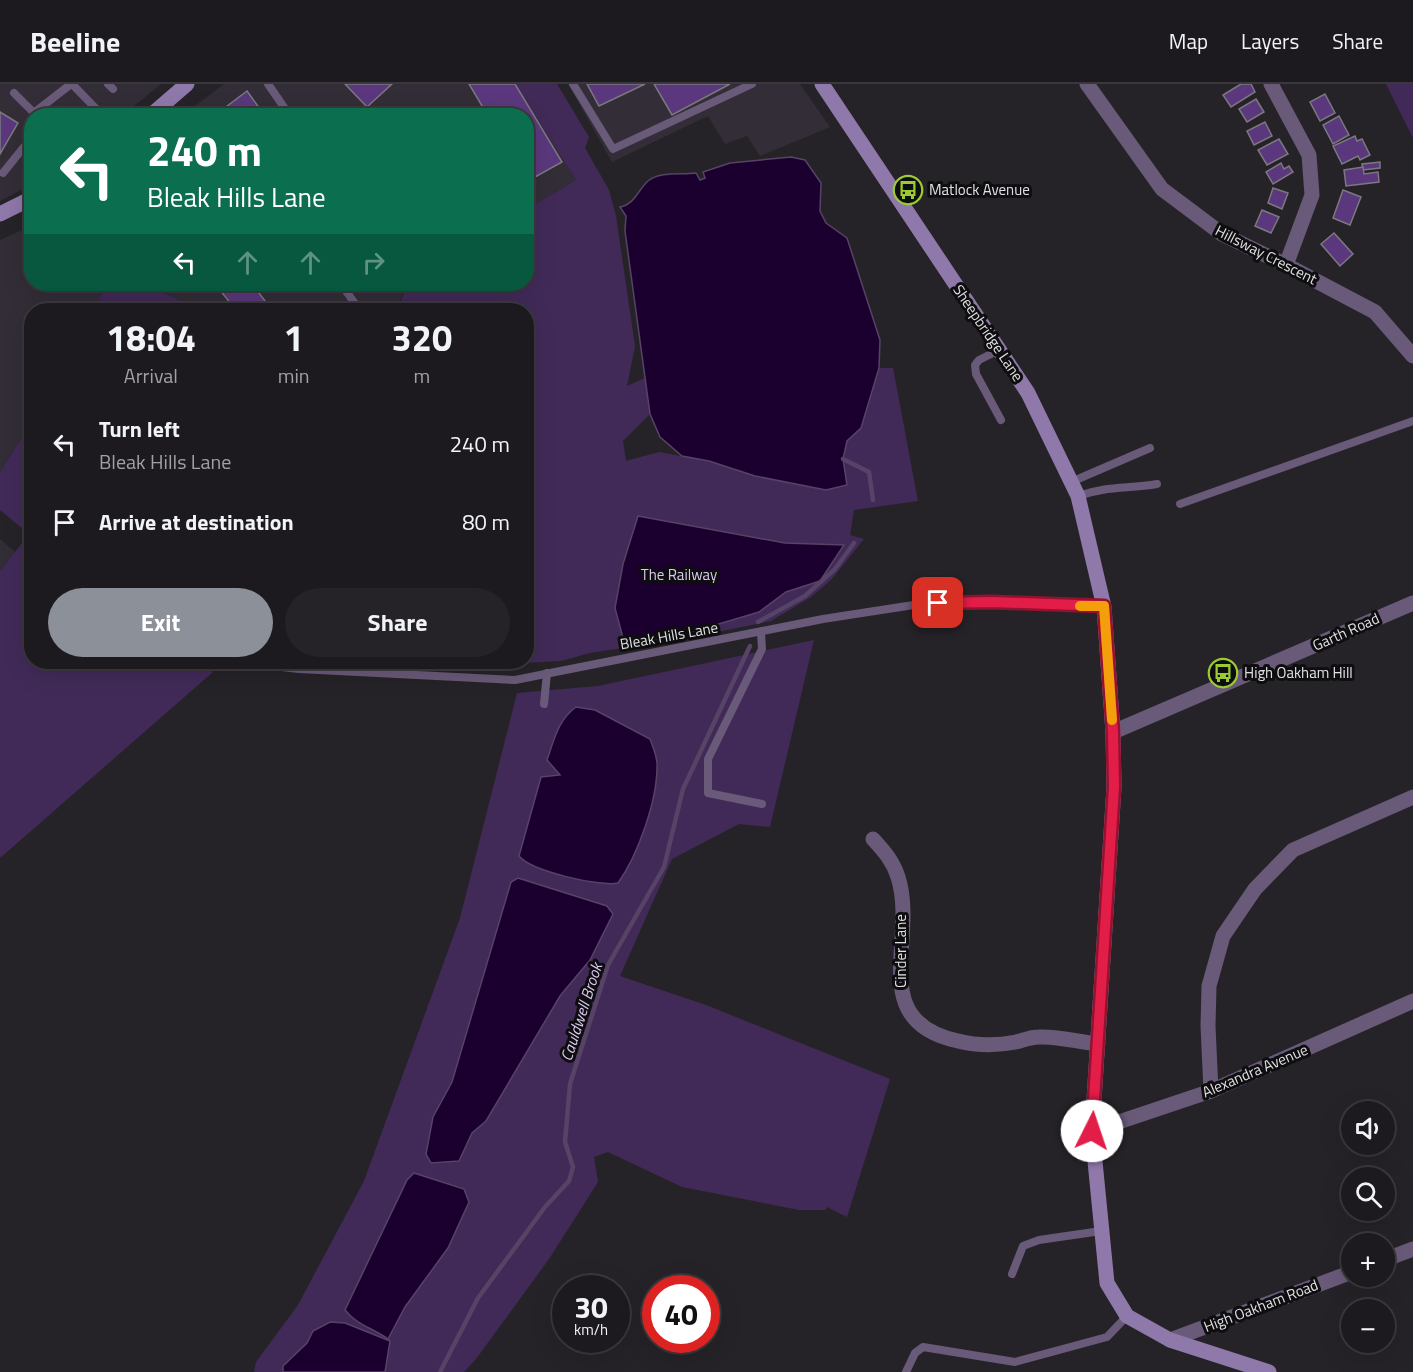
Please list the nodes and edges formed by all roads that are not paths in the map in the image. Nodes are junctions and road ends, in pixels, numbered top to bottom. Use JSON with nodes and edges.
{"nodes":[{"id":1,"x":71,"y":84,"type":"edge"},
{"id":2,"x":187,"y":84,"type":"edge"},
{"id":3,"x":268,"y":84,"type":"edge"},
{"id":4,"x":573,"y":84,"type":"edge"},
{"id":5,"x":752,"y":84,"type":"edge"},
{"id":6,"x":822,"y":84,"type":"edge"},
{"id":7,"x":1087,"y":84,"type":"edge"},
{"id":8,"x":1271,"y":84,"type":"edge"},
{"id":9,"x":14,"y":93,"type":"dead end"},
{"id":10,"x":30,"y":108,"type":"edge"},
{"id":11,"x":43,"y":108,"type":"edge"},
{"id":12,"x":95,"y":108,"type":"edge"},
{"id":13,"x":159,"y":108,"type":"edge"},
{"id":14,"x":284,"y":108,"type":"edge"},
{"id":15,"x":24,"y":147,"type":"edge"},
{"id":16,"x":3,"y":173,"type":"dead end"},
{"id":17,"x":24,"y":202,"type":"edge"},
{"id":18,"x":0,"y":214,"type":"edge"},
{"id":19,"x":1286,"y":265,"type":"junction"},
{"id":20,"x":999,"y":350,"type":"junction"},
{"id":21,"x":1413,"y":356,"type":"edge"},
{"id":22,"x":1000,"y":420,"type":"dead end"},
{"id":23,"x":1413,"y":421,"type":"edge"},
{"id":24,"x":1150,"y":448,"type":"dead end"},
{"id":25,"x":1071,"y":482,"type":"junction"},
{"id":26,"x":1157,"y":484,"type":"dead end"},
{"id":27,"x":1078,"y":496,"type":"junction"},
{"id":28,"x":1180,"y":504,"type":"dead end"},
{"id":29,"x":1413,"y":603,"type":"edge"},
{"id":30,"x":1104,"y":606,"type":"junction"},
{"id":31,"x":761,"y":633,"type":"junction"},
{"id":32,"x":299,"y":669,"type":"edge"},
{"id":33,"x":547,"y":673,"type":"junction"},
{"id":34,"x":544,"y":704,"type":"dead end"},
{"id":35,"x":1113,"y":732,"type":"junction"},
{"id":36,"x":1413,"y":797,"type":"edge"},
{"id":37,"x":762,"y":804,"type":"dead end"},
{"id":38,"x":873,"y":839,"type":"dead end"},
{"id":39,"x":1413,"y":1001,"type":"edge"},
{"id":40,"x":1098,"y":1044,"type":"junction"},
{"id":41,"x":1211,"y":1091,"type":"junction"},
{"id":42,"x":1092,"y":1131,"type":"junction"},
{"id":43,"x":1101,"y":1231,"type":"junction"},
{"id":44,"x":1413,"y":1249,"type":"edge"},
{"id":45,"x":1395,"y":1256,"type":"edge"},
{"id":46,"x":1012,"y":1274,"type":"dead end"},
{"id":47,"x":1341,"y":1276,"type":"edge"},
{"id":48,"x":1127,"y":1316,"type":"junction"},
{"id":49,"x":1170,"y":1340,"type":"junction"},
{"id":50,"x":906,"y":1372,"type":"edge"},
{"id":51,"x":1269,"y":1372,"type":"edge"}],
"edges":[{"from":1,"to":11,"type":"lane"},
{"from":1,"to":12,"type":"lane"},
{"from":2,"to":13,"type":"street"},
{"from":3,"to":14,"type":"lane"},
{"from":4,"to":5,"type":"lane"},
{"from":6,"to":20,"type":"street","name":"Sheepbridge Lane"},
{"from":7,"to":19,"type":"street","name":"Hillsway Crescent"},
{"from":8,"to":19,"type":"street"},
{"from":9,"to":10,"type":"lane"},
{"from":15,"to":16,"type":"lane"},
{"from":17,"to":18,"type":"street"},
{"from":19,"to":21,"type":"street","name":"Hillsway Crescent"},
{"from":20,"to":22,"type":"lane"},
{"from":20,"to":25,"type":"street","name":"Sheepbridge Lane"},
{"from":23,"to":28,"type":"lane"},
{"from":24,"to":25,"type":"lane"},
{"from":25,"to":27,"type":"street","name":"Sheepbridge Lane"},
{"from":26,"to":27,"type":"lane"},
{"from":27,"to":30,"type":"street","name":"Sheepbridge Lane"},
{"from":29,"to":35,"type":"street","name":"Garth Road"},
{"from":30,"to":31,"type":"lane","name":"Bleak Hills Lane"},
{"from":30,"to":35,"type":"street"},
{"from":31,"to":33,"type":"lane","name":"Bleak Hills Lane"},
{"from":31,"to":37,"type":"lane"},
{"from":32,"to":33,"type":"lane","name":"Bleak Hills Lane"},
{"from":33,"to":34,"type":"lane"},
{"from":35,"to":40,"type":"street"},
{"from":36,"to":41,"type":"street"},
{"from":38,"to":40,"type":"street","name":"Cinder Lane"},
{"from":39,"to":41,"type":"street","name":"Alexandra Avenue"},
{"from":40,"to":42,"type":"street"},
{"from":41,"to":42,"type":"street","name":"Alexandra Avenue"},
{"from":42,"to":43,"type":"street"},
{"from":43,"to":46,"type":"lane"},
{"from":43,"to":48,"type":"street"},
{"from":44,"to":45,"type":"street"},
{"from":47,"to":49,"type":"street","name":"High Oakham Road"},
{"from":48,"to":49,"type":"street"},
{"from":48,"to":50,"type":"lane"},
{"from":49,"to":51,"type":"street"}]}
